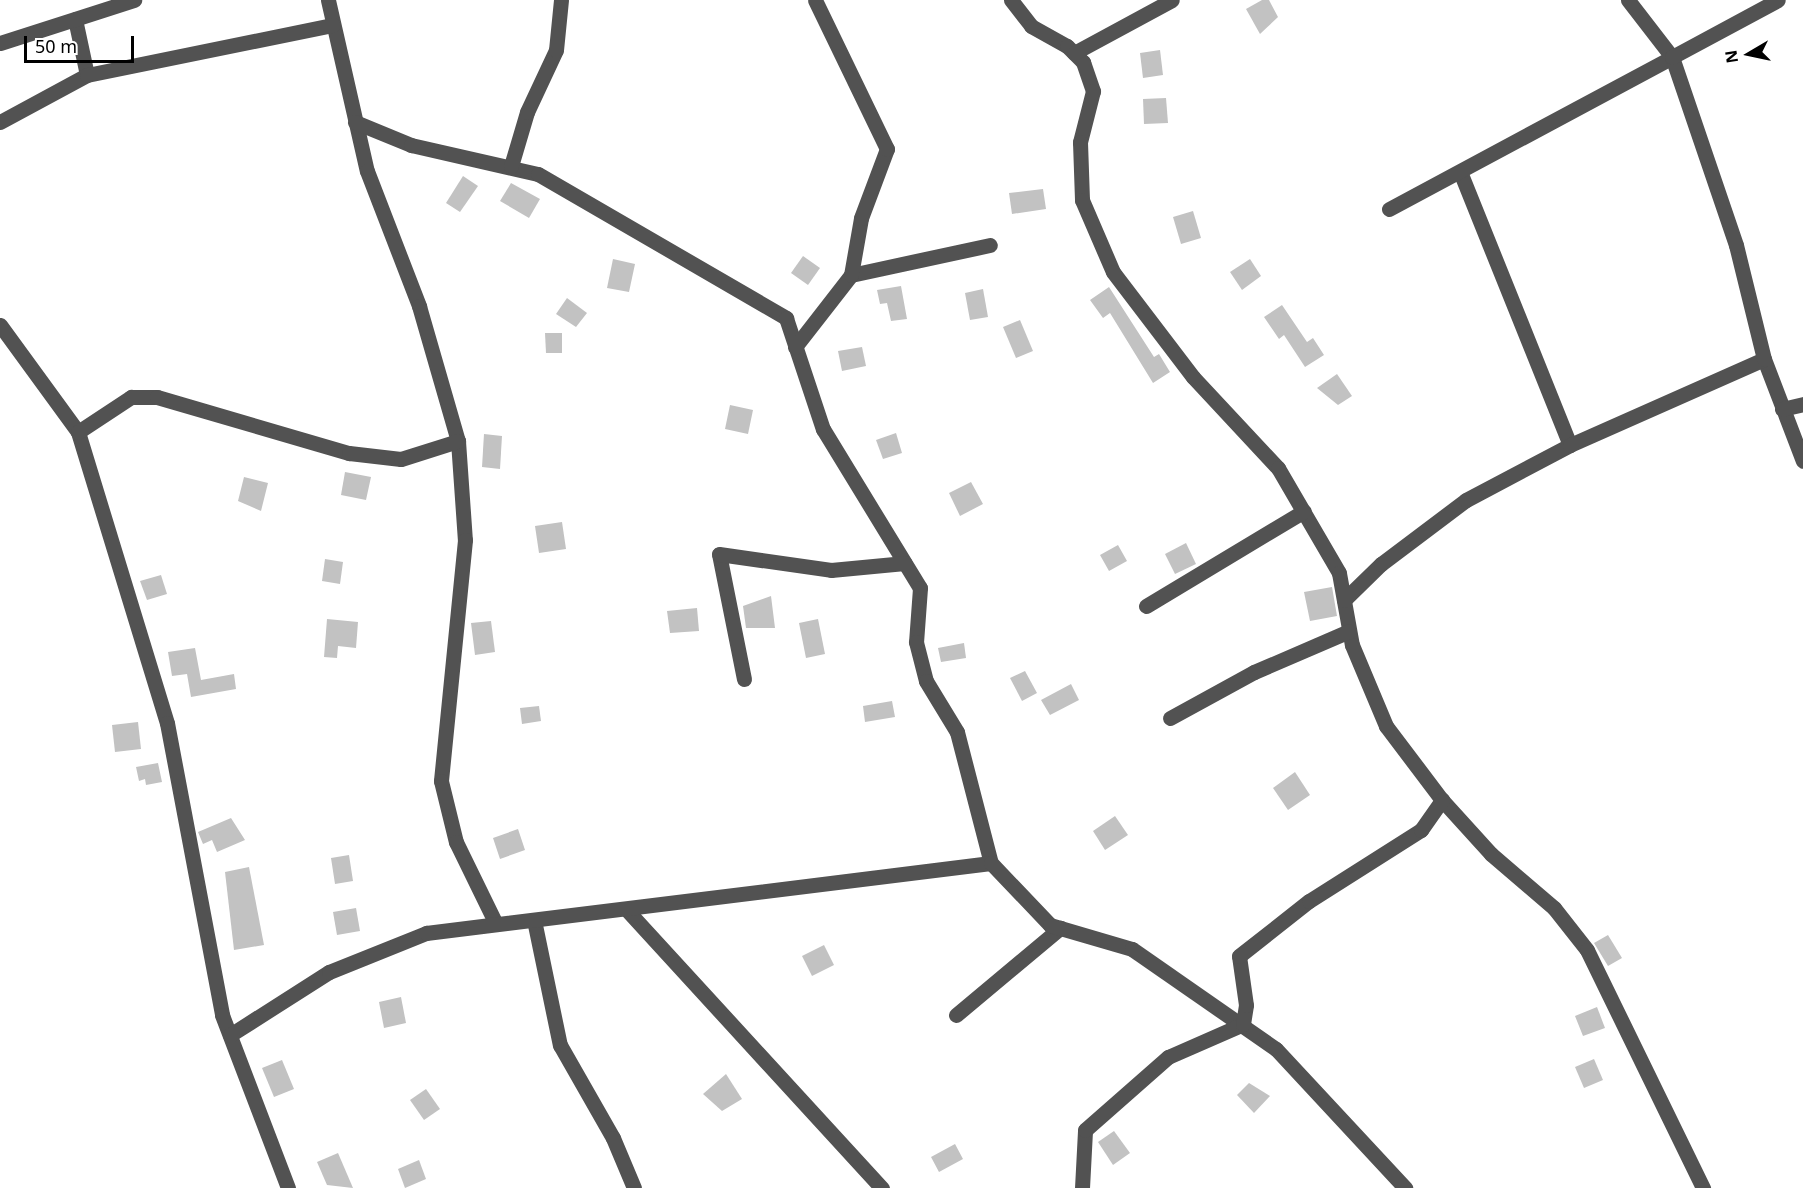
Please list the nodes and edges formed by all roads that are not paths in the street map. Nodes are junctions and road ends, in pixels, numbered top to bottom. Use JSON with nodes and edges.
{"nodes":[{"id":1,"x":134,"y":0,"type":"edge"},
{"id":2,"x":328,"y":0,"type":"edge"},
{"id":3,"x":561,"y":0,"type":"edge"},
{"id":4,"x":815,"y":0,"type":"edge"},
{"id":5,"x":1011,"y":0,"type":"edge"},
{"id":6,"x":1172,"y":0,"type":"edge"},
{"id":7,"x":1628,"y":0,"type":"edge"},
{"id":8,"x":1778,"y":0,"type":"edge"},
{"id":9,"x":75,"y":19,"type":"junction"},
{"id":10,"x":333,"y":25,"type":"junction"},
{"id":11,"x":0,"y":43,"type":"edge"},
{"id":12,"x":1074,"y":53,"type":"junction"},
{"id":13,"x":1672,"y":57,"type":"junction"},
{"id":14,"x":87,"y":75,"type":"junction"},
{"id":15,"x":0,"y":122,"type":"edge"},
{"id":16,"x":355,"y":122,"type":"junction"},
{"id":17,"x":511,"y":166,"type":"junction"},
{"id":18,"x":1461,"y":174,"type":"junction"},
{"id":19,"x":1389,"y":209,"type":"dead end"},
{"id":20,"x":990,"y":245,"type":"dead end"},
{"id":21,"x":851,"y":275,"type":"junction"},
{"id":22,"x":0,"y":325,"type":"edge"},
{"id":23,"x":795,"y":347,"type":"junction"},
{"id":24,"x":1764,"y":359,"type":"junction"},
{"id":25,"x":1803,"y":404,"type":"edge"},
{"id":26,"x":1782,"y":409,"type":"junction"},
{"id":27,"x":78,"y":432,"type":"junction"},
{"id":28,"x":458,"y":441,"type":"junction"},
{"id":29,"x":1570,"y":445,"type":"junction"},
{"id":30,"x":1803,"y":461,"type":"edge"},
{"id":31,"x":1304,"y":511,"type":"junction"},
{"id":32,"x":905,"y":563,"type":"junction"},
{"id":33,"x":1344,"y":600,"type":"junction"},
{"id":34,"x":1146,"y":606,"type":"dead end"},
{"id":35,"x":1349,"y":631,"type":"junction"},
{"id":36,"x":744,"y":679,"type":"dead end"},
{"id":37,"x":1170,"y":718,"type":"dead end"},
{"id":38,"x":1442,"y":800,"type":"junction"},
{"id":39,"x":991,"y":863,"type":"junction"},
{"id":40,"x":627,"y":909,"type":"junction"},
{"id":41,"x":534,"y":920,"type":"junction"},
{"id":42,"x":496,"y":924,"type":"junction"},
{"id":43,"x":1060,"y":928,"type":"junction"},
{"id":44,"x":956,"y":1015,"type":"dead end"},
{"id":45,"x":1243,"y":1023,"type":"junction"},
{"id":46,"x":230,"y":1035,"type":"junction"},
{"id":47,"x":288,"y":1188,"type":"edge"},
{"id":48,"x":634,"y":1188,"type":"edge"},
{"id":49,"x":882,"y":1188,"type":"edge"},
{"id":50,"x":1082,"y":1188,"type":"edge"},
{"id":51,"x":1406,"y":1188,"type":"edge"},
{"id":52,"x":1703,"y":1188,"type":"edge"}],
"edges":[{"from":1,"to":9,"type":"street"},
{"from":2,"to":10,"type":"street"},
{"from":3,"to":17,"type":"street"},
{"from":4,"to":21,"type":"street"},
{"from":5,"to":12,"type":"street"},
{"from":6,"to":12,"type":"street"},
{"from":7,"to":13,"type":"street"},
{"from":8,"to":13,"type":"street"},
{"from":9,"to":11,"type":"street"},
{"from":9,"to":14,"type":"street"},
{"from":10,"to":14,"type":"street"},
{"from":10,"to":16,"type":"street"},
{"from":12,"to":31,"type":"street"},
{"from":13,"to":18,"type":"street"},
{"from":13,"to":24,"type":"street"},
{"from":14,"to":15,"type":"street"},
{"from":16,"to":17,"type":"street"},
{"from":16,"to":28,"type":"street"},
{"from":17,"to":23,"type":"street"},
{"from":18,"to":19,"type":"street"},
{"from":18,"to":29,"type":"street"},
{"from":20,"to":21,"type":"street"},
{"from":21,"to":23,"type":"street"},
{"from":22,"to":27,"type":"street"},
{"from":23,"to":32,"type":"street"},
{"from":24,"to":26,"type":"street"},
{"from":24,"to":29,"type":"street"},
{"from":25,"to":26,"type":"street"},
{"from":26,"to":30,"type":"street"},
{"from":27,"to":28,"type":"street"},
{"from":27,"to":46,"type":"street"},
{"from":28,"to":42,"type":"street"},
{"from":29,"to":33,"type":"street"},
{"from":31,"to":33,"type":"street"},
{"from":31,"to":34,"type":"street"},
{"from":32,"to":36,"type":"street"},
{"from":32,"to":39,"type":"street"},
{"from":33,"to":35,"type":"street"},
{"from":35,"to":37,"type":"street"},
{"from":35,"to":38,"type":"street"},
{"from":38,"to":45,"type":"street"},
{"from":38,"to":52,"type":"street"},
{"from":39,"to":40,"type":"street"},
{"from":39,"to":43,"type":"street"},
{"from":40,"to":41,"type":"street"},
{"from":40,"to":49,"type":"street"},
{"from":41,"to":42,"type":"street"},
{"from":41,"to":48,"type":"street"},
{"from":42,"to":46,"type":"street"},
{"from":43,"to":44,"type":"street"},
{"from":43,"to":45,"type":"street"},
{"from":45,"to":50,"type":"street"},
{"from":45,"to":51,"type":"street"},
{"from":46,"to":47,"type":"street"}]}
